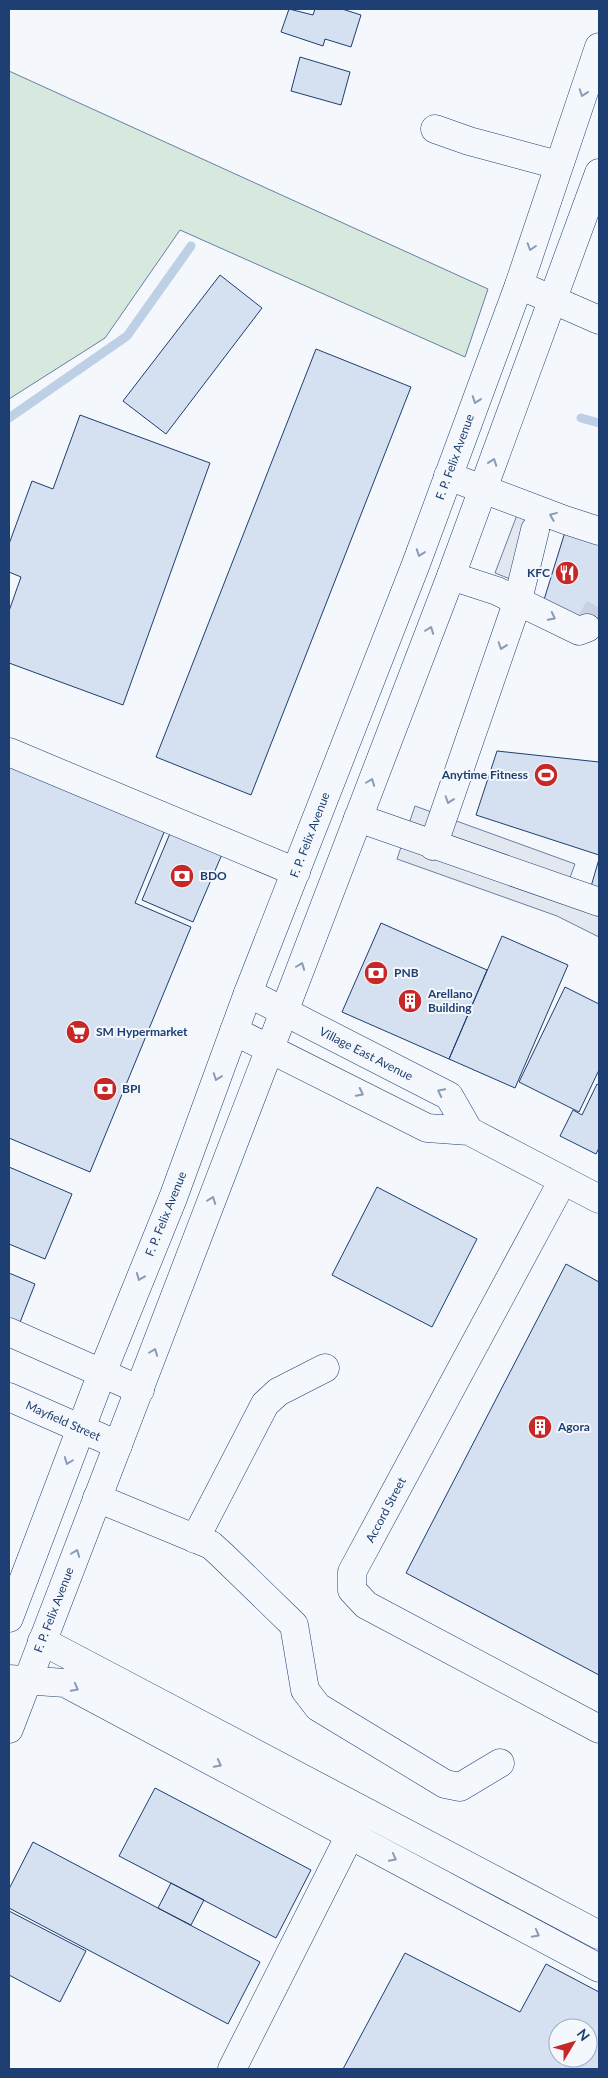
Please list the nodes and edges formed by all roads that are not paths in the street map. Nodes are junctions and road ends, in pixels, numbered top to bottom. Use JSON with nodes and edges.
{"nodes":[{"id":1,"x":599,"y":47,"type":"edge"},
{"id":2,"x":435,"y":129,"type":"dead end"},
{"id":3,"x":558,"y":165,"type":"junction"},
{"id":4,"x":599,"y":173,"type":"edge"},
{"id":5,"x":519,"y":285,"type":"junction"},
{"id":6,"x":553,"y":301,"type":"junction"},
{"id":7,"x":599,"y":320,"type":"edge"},
{"id":8,"x":448,"y":476,"type":"junction"},
{"id":9,"x":484,"y":488,"type":"junction"},
{"id":10,"x":535,"y":530,"type":"dead end"},
{"id":11,"x":599,"y":531,"type":"edge"},
{"id":12,"x":451,"y":576,"type":"junction"},
{"id":13,"x":518,"y":600,"type":"junction"},
{"id":14,"x":587,"y":628,"type":"dead end"},
{"id":15,"x":9,"y":752,"type":"edge"},
{"id":16,"x":358,"y":818,"type":"junction"},
{"id":17,"x":433,"y":846,"type":"junction"},
{"id":18,"x":296,"y":872,"type":"junction"},
{"id":19,"x":599,"y":902,"type":"edge"},
{"id":20,"x":248,"y":993,"type":"junction"},
{"id":21,"x":283,"y":1012,"type":"junction"},
{"id":22,"x":234,"y":1031,"type":"junction"},
{"id":23,"x":345,"y":1043,"type":"junction"},
{"id":24,"x":270,"y":1047,"type":"junction"},
{"id":25,"x":330,"y":1078,"type":"junction"},
{"id":26,"x":469,"y":1131,"type":"junction"},
{"id":27,"x":563,"y":1180,"type":"junction"},
{"id":28,"x":599,"y":1199,"type":"edge"},
{"id":29,"x":9,"y":1332,"type":"edge"},
{"id":30,"x":325,"y":1368,"type":"dead end"},
{"id":31,"x":102,"y":1373,"type":"junction"},
{"id":32,"x":140,"y":1390,"type":"junction"},
{"id":33,"x":9,"y":1397,"type":"edge"},
{"id":34,"x":81,"y":1428,"type":"junction"},
{"id":35,"x":118,"y":1445,"type":"junction"},
{"id":36,"x":97,"y":1498,"type":"junction"},
{"id":37,"x":195,"y":1538,"type":"junction"},
{"id":38,"x":9,"y":1618,"type":"edge"},
{"id":39,"x":42,"y":1641,"type":"junction"},
{"id":40,"x":18,"y":1679,"type":"edge"},
{"id":41,"x":9,"y":1729,"type":"edge"},
{"id":42,"x":599,"y":1730,"type":"edge"},
{"id":43,"x":500,"y":1763,"type":"dead end"},
{"id":44,"x":350,"y":1835,"type":"junction"},
{"id":45,"x":599,"y":1935,"type":"edge"},
{"id":46,"x":599,"y":1968,"type":"edge"},
{"id":47,"x":232,"y":2069,"type":"edge"}],
"edges":[{"from":1,"to":3,"type":"main road","name":"F. P. Felix Avenue","one_way":true},
{"from":2,"to":3,"type":"main road"},
{"from":3,"to":5,"type":"main road","name":"F. P. Felix Avenue","one_way":true},
{"from":4,"to":6,"type":"main road","name":"F. P. Felix Avenue"},
{"from":5,"to":6,"type":"main road"},
{"from":5,"to":8,"type":"main road","name":"F. P. Felix Avenue","one_way":true},
{"from":6,"to":7,"type":"main road"},
{"from":9,"to":6,"type":"main road","name":"F. P. Felix Avenue","one_way":true},
{"from":8,"to":9,"type":"main road"},
{"from":8,"to":18,"type":"main road","name":"F. P. Felix Avenue","one_way":true},
{"from":11,"to":9,"type":"main road","one_way":true},
{"from":9,"to":12,"type":"main road","name":"F. P. Felix Avenue"},
{"from":10,"to":13,"type":"main road"},
{"from":12,"to":13,"type":"main road"},
{"from":16,"to":12,"type":"main road","name":"F. P. Felix Avenue","one_way":true},
{"from":13,"to":14,"type":"main road","one_way":true},
{"from":13,"to":17,"type":"main road","one_way":true},
{"from":15,"to":18,"type":"main road"},
{"from":16,"to":17,"type":"main road"},
{"from":21,"to":16,"type":"main road","name":"F. P. Felix Avenue","one_way":true},
{"from":17,"to":19,"type":"main road"},
{"from":18,"to":20,"type":"main road","name":"F. P. Felix Avenue"},
{"from":20,"to":21,"type":"main road","name":"Village East Avenue"},
{"from":20,"to":22,"type":"main road","name":"F. P. Felix Avenue"},
{"from":21,"to":23,"type":"main road","name":"Village East Avenue"},
{"from":21,"to":24,"type":"main road","name":"F. P. Felix Avenue"},
{"from":22,"to":24,"type":"main road"},
{"from":22,"to":31,"type":"main road","name":"F. P. Felix Avenue","one_way":true},
{"from":23,"to":25,"type":"main road"},
{"from":26,"to":23,"type":"main road","name":"Village East Avenue","one_way":true},
{"from":24,"to":25,"type":"main road"},
{"from":32,"to":24,"type":"main road","name":"F. P. Felix Avenue","one_way":true},
{"from":25,"to":26,"type":"main road","one_way":true},
{"from":26,"to":27,"type":"main road"},
{"from":27,"to":28,"type":"main road"},
{"from":27,"to":42,"type":"main road","name":"Accord Street"},
{"from":29,"to":31,"type":"main road"},
{"from":30,"to":37,"type":"main road"},
{"from":31,"to":32,"type":"main road"},
{"from":31,"to":34,"type":"main road","name":"F. P. Felix Avenue"},
{"from":32,"to":35,"type":"main road","name":"F. P. Felix Avenue"},
{"from":33,"to":34,"type":"main road","name":"Mayfield Street"},
{"from":34,"to":35,"type":"main road","name":"Mayfield Street"},
{"from":34,"to":38,"type":"main road","name":"F. P. Felix Avenue","one_way":true},
{"from":35,"to":36,"type":"main road","name":"F. P. Felix Avenue"},
{"from":36,"to":37,"type":"main road"},
{"from":39,"to":36,"type":"main road","name":"F. P. Felix Avenue","one_way":true},
{"from":37,"to":43,"type":"main road"},
{"from":39,"to":40,"type":"main road","name":"F. P. Felix Avenue"},
{"from":39,"to":45,"type":"main road"},
{"from":40,"to":41,"type":"main road","name":"F. P. Felix Avenue"},
{"from":40,"to":44,"type":"main road","one_way":true},
{"from":44,"to":46,"type":"main road","one_way":true},
{"from":44,"to":47,"type":"main road"}]}
